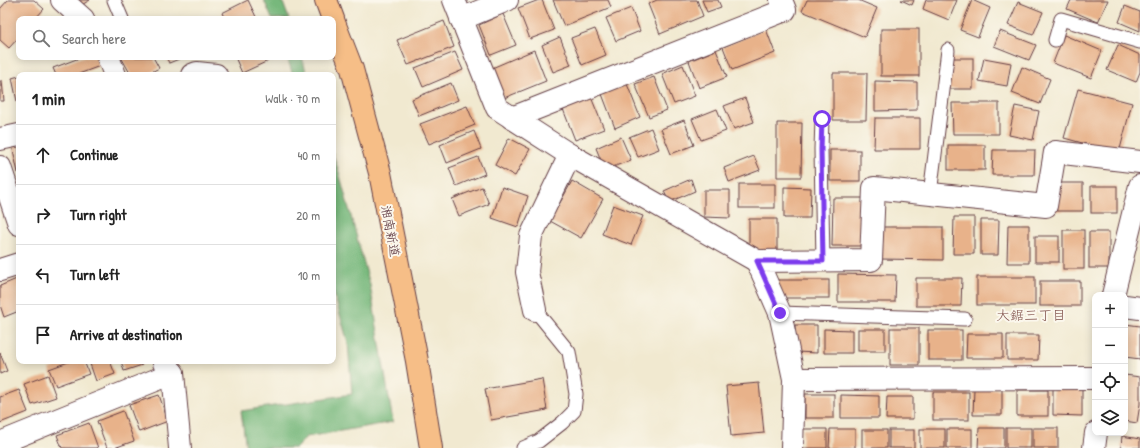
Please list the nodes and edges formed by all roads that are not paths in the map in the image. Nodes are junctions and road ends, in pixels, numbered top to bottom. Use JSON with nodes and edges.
{"nodes":[{"id":1,"x":62,"y":0,"type":"edge"},
{"id":2,"x":114,"y":0,"type":"edge"},
{"id":3,"x":326,"y":0,"type":"edge"},
{"id":4,"x":507,"y":0,"type":"edge"},
{"id":5,"x":781,"y":0,"type":"edge"},
{"id":6,"x":458,"y":9,"type":"edge"},
{"id":7,"x":80,"y":16,"type":"edge"},
{"id":8,"x":121,"y":16,"type":"edge"},
{"id":9,"x":332,"y":16,"type":"edge"},
{"id":10,"x":336,"y":27,"type":"edge"},
{"id":11,"x":1055,"y":40,"type":"dead end"},
{"id":12,"x":1140,"y":42,"type":"edge"},
{"id":13,"x":948,"y":50,"type":"dead end"},
{"id":14,"x":109,"y":60,"type":"edge"},
{"id":15,"x":114,"y":72,"type":"edge"},
{"id":16,"x":512,"y":118,"type":"junction"},
{"id":17,"x":822,"y":119,"type":"dead end"},
{"id":18,"x":16,"y":136,"type":"edge"},
{"id":19,"x":0,"y":139,"type":"edge"},
{"id":20,"x":570,"y":155,"type":"junction"},
{"id":21,"x":1140,"y":162,"type":"edge"},
{"id":22,"x":0,"y":167,"type":"edge"},
{"id":23,"x":1140,"y":185,"type":"edge"},
{"id":24,"x":930,"y":194,"type":"junction"},
{"id":25,"x":16,"y":215,"type":"edge"},
{"id":26,"x":757,"y":261,"type":"junction"},
{"id":27,"x":823,"y":261,"type":"junction"},
{"id":28,"x":16,"y":265,"type":"edge"},
{"id":29,"x":0,"y":270,"type":"edge"},
{"id":30,"x":1113,"y":292,"type":"edge"},
{"id":31,"x":1128,"y":306,"type":"edge"},
{"id":32,"x":1140,"y":308,"type":"edge"},
{"id":33,"x":535,"y":310,"type":"joint"},
{"id":34,"x":780,"y":313,"type":"junction"},
{"id":35,"x":965,"y":319,"type":"dead end"},
{"id":36,"x":167,"y":367,"type":"edge"},
{"id":37,"x":1092,"y":378,"type":"edge"},
{"id":38,"x":794,"y":379,"type":"junction"},
{"id":39,"x":1096,"y":436,"type":"edge"},
{"id":40,"x":0,"y":443,"type":"edge"},
{"id":41,"x":180,"y":448,"type":"edge"},
{"id":42,"x":431,"y":448,"type":"edge"},
{"id":43,"x":523,"y":448,"type":"edge"},
{"id":44,"x":792,"y":448,"type":"edge"},
{"id":45,"x":1094,"y":448,"type":"edge"}],
"edges":[{"from":1,"to":7,"type":"street"},
{"from":2,"to":8,"type":"lane"},
{"from":3,"to":9,"type":"main road","name":"湘南新道"},
{"from":4,"to":6,"type":"street"},
{"from":5,"to":16,"type":"street"},
{"from":6,"to":16,"type":"street"},
{"from":10,"to":42,"type":"main road","name":"湘南新道"},
{"from":11,"to":12,"type":"lane"},
{"from":13,"to":24,"type":"lane"},
{"from":14,"to":15,"type":"street"},
{"from":16,"to":20,"type":"street"},
{"from":17,"to":27,"type":"lane"},
{"from":18,"to":19,"type":"street"},
{"from":20,"to":26,"type":"street"},
{"from":20,"to":33,"type":"street"},
{"from":21,"to":23,"type":"street"},
{"from":21,"to":24,"type":"street"},
{"from":22,"to":25,"type":"street"},
{"from":23,"to":30,"type":"street"},
{"from":24,"to":27,"type":"street"},
{"from":26,"to":27,"type":"street"},
{"from":26,"to":34,"type":"street"},
{"from":28,"to":29,"type":"street"},
{"from":31,"to":32,"type":"street"},
{"from":33,"to":43,"type":"lane"},
{"from":34,"to":35,"type":"lane"},
{"from":34,"to":38,"type":"street"},
{"from":36,"to":40,"type":"street"},
{"from":36,"to":41,"type":"street"},
{"from":37,"to":38,"type":"street"},
{"from":38,"to":44,"type":"street"},
{"from":39,"to":45,"type":"street"}]}
